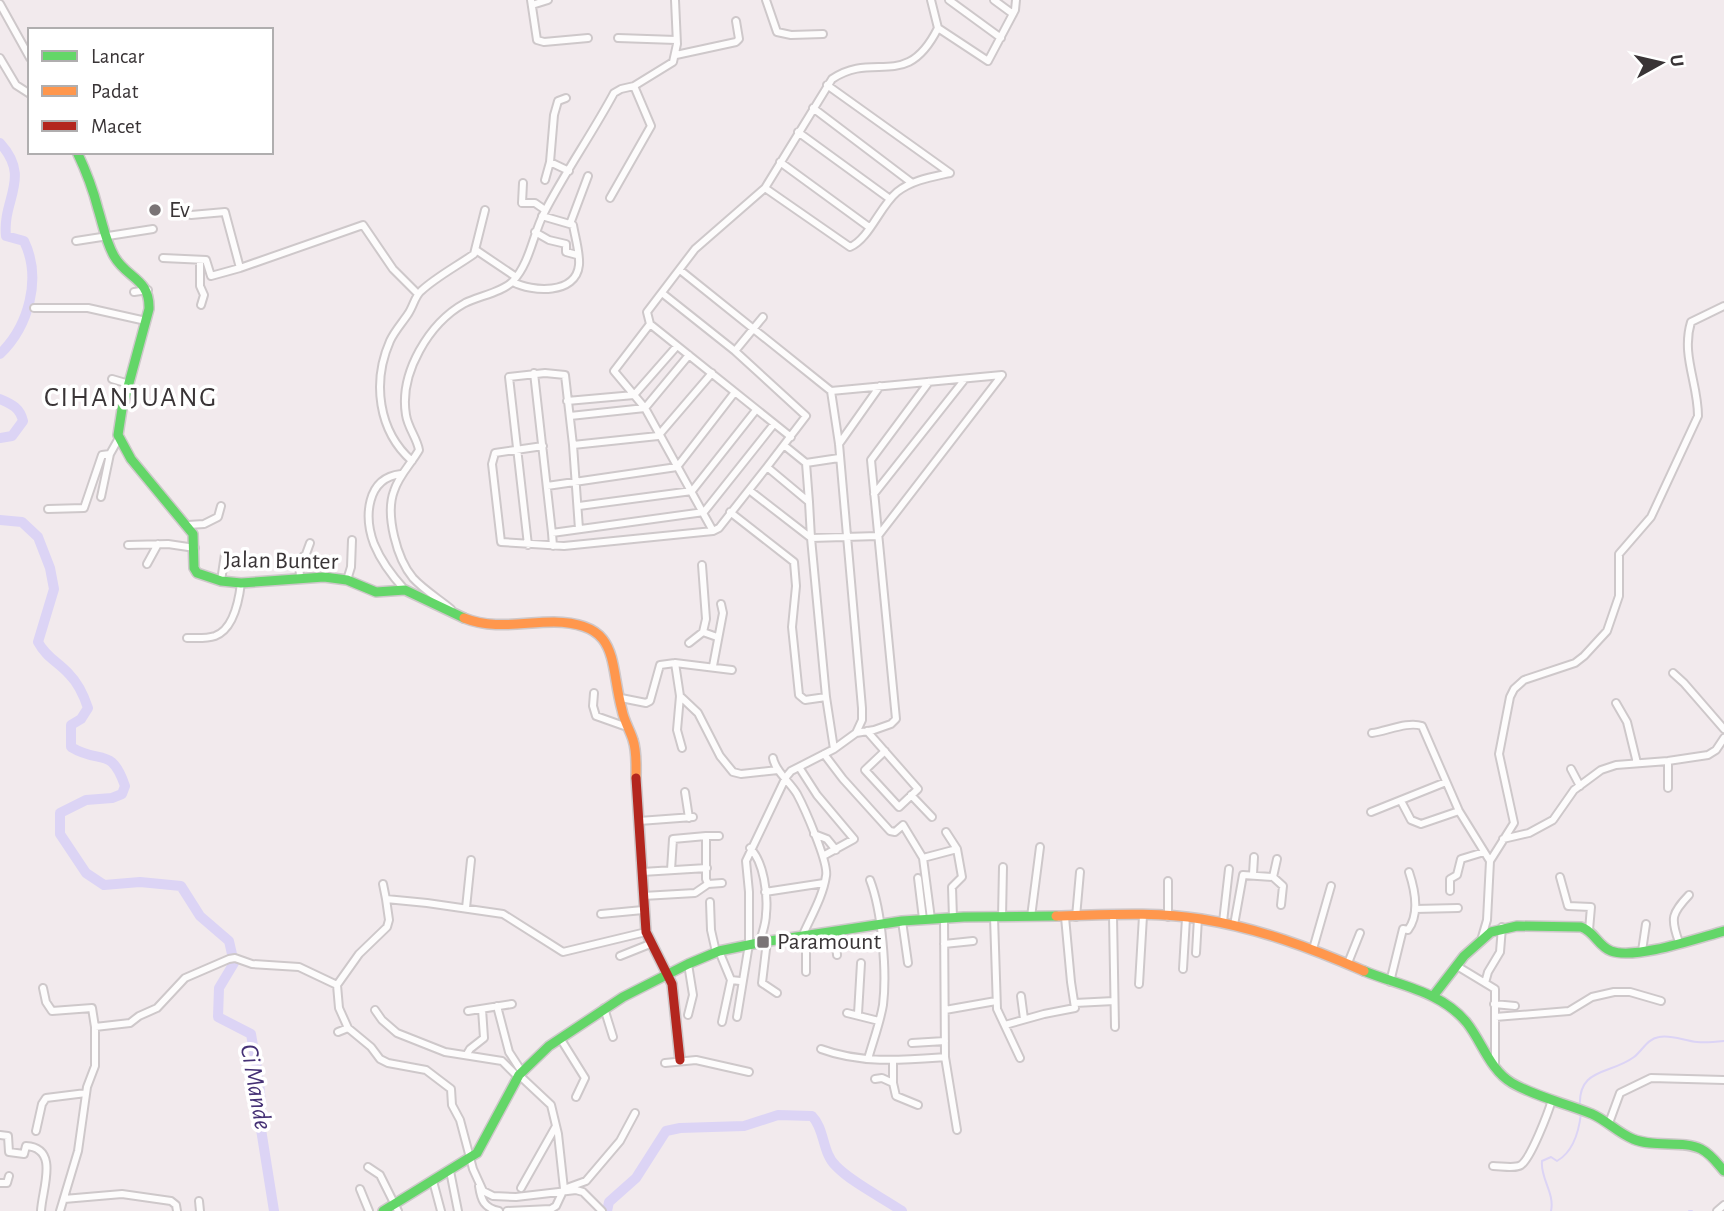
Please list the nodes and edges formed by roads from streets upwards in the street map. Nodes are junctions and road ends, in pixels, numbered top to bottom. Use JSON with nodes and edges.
{"nodes":[{"id":1,"x":548,"y":0,"type":"edge"},
{"id":2,"x":676,"y":0,"type":"edge"},
{"id":3,"x":766,"y":0,"type":"edge"},
{"id":4,"x":931,"y":0,"type":"edge"},
{"id":5,"x":949,"y":0,"type":"edge"},
{"id":6,"x":994,"y":0,"type":"edge"},
{"id":7,"x":1016,"y":0,"type":"edge"},
{"id":8,"x":531,"y":2,"type":"edge"},
{"id":9,"x":0,"y":4,"type":"edge"},
{"id":10,"x":1013,"y":14,"type":"junction"},
{"id":11,"x":736,"y":21,"type":"dead end"},
{"id":12,"x":938,"y":28,"type":"junction"},
{"id":13,"x":823,"y":34,"type":"dead end"},
{"id":14,"x":588,"y":38,"type":"dead end"},
{"id":15,"x":618,"y":38,"type":"dead end"},
{"id":16,"x":1001,"y":38,"type":"junction"},
{"id":17,"x":676,"y":40,"type":"junction"},
{"id":18,"x":28,"y":54,"type":"edge"},
{"id":19,"x":675,"y":57,"type":"junction"},
{"id":20,"x":0,"y":58,"type":"edge"},
{"id":21,"x":680,"y":64,"type":"dead end"},
{"id":22,"x":827,"y":85,"type":"junction"},
{"id":23,"x":634,"y":86,"type":"junction"},
{"id":24,"x":28,"y":93,"type":"edge"},
{"id":25,"x":566,"y":98,"type":"dead end"},
{"id":26,"x":813,"y":108,"type":"junction"},
{"id":27,"x":798,"y":132,"type":"junction"},
{"id":28,"x":78,"y":154,"type":"edge"},
{"id":29,"x":550,"y":162,"type":"junction"},
{"id":30,"x":780,"y":162,"type":"junction"},
{"id":31,"x":569,"y":171,"type":"junction"},
{"id":32,"x":588,"y":176,"type":"dead end"},
{"id":33,"x":545,"y":180,"type":"dead end"},
{"id":34,"x":523,"y":183,"type":"dead end"},
{"id":35,"x":912,"y":183,"type":"junction"},
{"id":36,"x":765,"y":188,"type":"junction"},
{"id":37,"x":610,"y":198,"type":"dead end"},
{"id":38,"x":890,"y":199,"type":"junction"},
{"id":39,"x":485,"y":210,"type":"dead end"},
{"id":40,"x":544,"y":213,"type":"junction"},
{"id":41,"x":191,"y":215,"type":"dead end"},
{"id":42,"x":570,"y":223,"type":"junction"},
{"id":43,"x":869,"y":227,"type":"junction"},
{"id":44,"x":153,"y":229,"type":"dead end"},
{"id":45,"x":535,"y":232,"type":"junction"},
{"id":46,"x":105,"y":235,"type":"junction"},
{"id":47,"x":76,"y":241,"type":"dead end"},
{"id":48,"x":476,"y":250,"type":"junction"},
{"id":49,"x":578,"y":256,"type":"junction"},
{"id":50,"x":163,"y":258,"type":"dead end"},
{"id":51,"x":200,"y":261,"type":"junction"},
{"id":52,"x":240,"y":268,"type":"junction"},
{"id":53,"x":680,"y":270,"type":"junction"},
{"id":54,"x":514,"y":279,"type":"junction"},
{"id":55,"x":148,"y":290,"type":"junction"},
{"id":56,"x":134,"y":292,"type":"dead end"},
{"id":57,"x":662,"y":293,"type":"junction"},
{"id":58,"x":418,"y":294,"type":"junction"},
{"id":59,"x":201,"y":305,"type":"dead end"},
{"id":60,"x":1724,"y":306,"type":"edge"},
{"id":61,"x":34,"y":308,"type":"dead end"},
{"id":62,"x":763,"y":317,"type":"dead end"},
{"id":63,"x":146,"y":321,"type":"junction"},
{"id":64,"x":650,"y":324,"type":"junction"},
{"id":65,"x":755,"y":328,"type":"junction"},
{"id":66,"x":677,"y":346,"type":"junction"},
{"id":67,"x":734,"y":351,"type":"junction"},
{"id":68,"x":689,"y":355,"type":"junction"},
{"id":69,"x":534,"y":373,"type":"junction"},
{"id":70,"x":712,"y":373,"type":"junction"},
{"id":71,"x":112,"y":379,"type":"dead end"},
{"id":72,"x":965,"y":379,"type":"junction"},
{"id":73,"x":929,"y":382,"type":"junction"},
{"id":74,"x":129,"y":384,"type":"junction"},
{"id":75,"x":880,"y":386,"type":"junction"},
{"id":76,"x":831,"y":391,"type":"junction"},
{"id":77,"x":735,"y":392,"type":"junction"},
{"id":78,"x":634,"y":395,"type":"junction"},
{"id":79,"x":567,"y":401,"type":"junction"},
{"id":80,"x":645,"y":408,"type":"junction"},
{"id":81,"x":756,"y":410,"type":"junction"},
{"id":82,"x":570,"y":416,"type":"junction"},
{"id":83,"x":774,"y":424,"type":"junction"},
{"id":84,"x":658,"y":436,"type":"junction"},
{"id":85,"x":791,"y":437,"type":"junction"},
{"id":86,"x":118,"y":438,"type":"junction"},
{"id":87,"x":839,"y":444,"type":"junction"},
{"id":88,"x":573,"y":445,"type":"junction"},
{"id":89,"x":543,"y":446,"type":"junction"},
{"id":90,"x":785,"y":446,"type":"junction"},
{"id":91,"x":517,"y":449,"type":"junction"},
{"id":92,"x":110,"y":454,"type":"junction"},
{"id":93,"x":839,"y":458,"type":"junction"},
{"id":94,"x":412,"y":461,"type":"junction"},
{"id":95,"x":806,"y":463,"type":"junction"},
{"id":96,"x":677,"y":467,"type":"junction"},
{"id":97,"x":767,"y":467,"type":"junction"},
{"id":98,"x":401,"y":474,"type":"junction"},
{"id":99,"x":576,"y":482,"type":"junction"},
{"id":100,"x":547,"y":486,"type":"junction"},
{"id":101,"x":748,"y":490,"type":"junction"},
{"id":102,"x":692,"y":491,"type":"junction"},
{"id":103,"x":874,"y":494,"type":"junction"},
{"id":104,"x":101,"y":497,"type":"dead end"},
{"id":105,"x":809,"y":502,"type":"junction"},
{"id":106,"x":221,"y":506,"type":"dead end"},
{"id":107,"x":579,"y":506,"type":"junction"},
{"id":108,"x":48,"y":509,"type":"dead end"},
{"id":109,"x":704,"y":512,"type":"junction"},
{"id":110,"x":730,"y":512,"type":"junction"},
{"id":111,"x":188,"y":525,"type":"junction"},
{"id":112,"x":579,"y":529,"type":"junction"},
{"id":113,"x":713,"y":531,"type":"junction"},
{"id":114,"x":552,"y":533,"type":"junction"},
{"id":115,"x":878,"y":536,"type":"junction"},
{"id":116,"x":811,"y":538,"type":"junction"},
{"id":117,"x":846,"y":538,"type":"junction"},
{"id":118,"x":352,"y":540,"type":"dead end"},
{"id":119,"x":310,"y":542,"type":"dead end"},
{"id":120,"x":158,"y":544,"type":"junction"},
{"id":121,"x":128,"y":545,"type":"dead end"},
{"id":122,"x":528,"y":545,"type":"junction"},
{"id":123,"x":553,"y":546,"type":"junction"},
{"id":124,"x":195,"y":548,"type":"junction"},
{"id":125,"x":225,"y":554,"type":"dead end"},
{"id":126,"x":147,"y":564,"type":"dead end"},
{"id":127,"x":702,"y":565,"type":"dead end"},
{"id":128,"x":300,"y":578,"type":"junction"},
{"id":129,"x":347,"y":580,"type":"junction"},
{"id":130,"x":221,"y":581,"type":"junction"},
{"id":131,"x":241,"y":583,"type":"junction"},
{"id":132,"x":405,"y":590,"type":"junction"},
{"id":133,"x":721,"y":604,"type":"dead end"},
{"id":134,"x":455,"y":612,"type":"junction"},
{"id":135,"x":703,"y":632,"type":"junction"},
{"id":136,"x":718,"y":637,"type":"junction"},
{"id":137,"x":187,"y":638,"type":"dead end"},
{"id":138,"x":689,"y":643,"type":"dead end"},
{"id":139,"x":675,"y":663,"type":"junction"},
{"id":140,"x":713,"y":666,"type":"junction"},
{"id":141,"x":732,"y":670,"type":"dead end"},
{"id":142,"x":1673,"y":673,"type":"dead end"},
{"id":143,"x":594,"y":693,"type":"dead end"},
{"id":144,"x":680,"y":696,"type":"junction"},
{"id":145,"x":826,"y":696,"type":"junction"},
{"id":146,"x":621,"y":698,"type":"junction"},
{"id":147,"x":1616,"y":703,"type":"dead end"},
{"id":148,"x":627,"y":727,"type":"junction"},
{"id":149,"x":1724,"y":729,"type":"edge"},
{"id":150,"x":867,"y":731,"type":"junction"},
{"id":151,"x":856,"y":733,"type":"junction"},
{"id":152,"x":1372,"y":733,"type":"dead end"},
{"id":153,"x":1724,"y":738,"type":"edge"},
{"id":154,"x":681,"y":748,"type":"dead end"},
{"id":155,"x":834,"y":749,"type":"junction"},
{"id":156,"x":885,"y":751,"type":"junction"},
{"id":157,"x":824,"y":754,"type":"junction"},
{"id":158,"x":773,"y":758,"type":"dead end"},
{"id":159,"x":1668,"y":761,"type":"junction"},
{"id":160,"x":1637,"y":763,"type":"junction"},
{"id":161,"x":799,"y":767,"type":"junction"},
{"id":162,"x":1571,"y":769,"type":"dead end"},
{"id":163,"x":778,"y":770,"type":"junction"},
{"id":164,"x":786,"y":777,"type":"junction"},
{"id":165,"x":1446,"y":782,"type":"junction"},
{"id":166,"x":1580,"y":786,"type":"junction"},
{"id":167,"x":1668,"y":788,"type":"dead end"},
{"id":168,"x":685,"y":792,"type":"dead end"},
{"id":169,"x":911,"y":795,"type":"junction"},
{"id":170,"x":1401,"y":801,"type":"junction"},
{"id":171,"x":1460,"y":811,"type":"junction"},
{"id":172,"x":1371,"y":812,"type":"dead end"},
{"id":173,"x":932,"y":817,"type":"dead end"},
{"id":174,"x":639,"y":821,"type":"junction"},
{"id":175,"x":946,"y":832,"type":"dead end"},
{"id":176,"x":814,"y":834,"type":"junction"},
{"id":177,"x":706,"y":836,"type":"junction"},
{"id":178,"x":719,"y":836,"type":"dead end"},
{"id":179,"x":1503,"y":839,"type":"junction"},
{"id":180,"x":1040,"y":847,"type":"dead end"},
{"id":181,"x":750,"y":848,"type":"junction"},
{"id":182,"x":957,"y":849,"type":"junction"},
{"id":183,"x":836,"y":850,"type":"junction"},
{"id":184,"x":1484,"y":852,"type":"junction"},
{"id":185,"x":823,"y":856,"type":"junction"},
{"id":186,"x":1254,"y":857,"type":"dead end"},
{"id":187,"x":923,"y":859,"type":"junction"},
{"id":188,"x":1277,"y":859,"type":"dead end"},
{"id":189,"x":471,"y":860,"type":"dead end"},
{"id":190,"x":1490,"y":861,"type":"junction"},
{"id":191,"x":1003,"y":867,"type":"dead end"},
{"id":192,"x":707,"y":868,"type":"junction"},
{"id":193,"x":1229,"y":869,"type":"dead end"},
{"id":194,"x":671,"y":870,"type":"junction"},
{"id":195,"x":642,"y":872,"type":"junction"},
{"id":196,"x":1080,"y":872,"type":"dead end"},
{"id":197,"x":1409,"y":872,"type":"dead end"},
{"id":198,"x":1253,"y":874,"type":"junction"},
{"id":199,"x":1273,"y":877,"type":"junction"},
{"id":200,"x":1560,"y":877,"type":"dead end"},
{"id":201,"x":918,"y":878,"type":"dead end"},
{"id":202,"x":870,"y":880,"type":"dead end"},
{"id":203,"x":1168,"y":881,"type":"dead end"},
{"id":204,"x":722,"y":883,"type":"dead end"},
{"id":205,"x":824,"y":883,"type":"junction"},
{"id":206,"x":383,"y":884,"type":"dead end"},
{"id":207,"x":708,"y":884,"type":"junction"},
{"id":208,"x":1331,"y":886,"type":"dead end"},
{"id":209,"x":765,"y":891,"type":"junction"},
{"id":210,"x":1450,"y":891,"type":"dead end"},
{"id":211,"x":1689,"y":895,"type":"dead end"},
{"id":212,"x":643,"y":896,"type":"junction"},
{"id":213,"x":386,"y":899,"type":"junction"},
{"id":214,"x":710,"y":902,"type":"dead end"},
{"id":215,"x":1282,"y":905,"type":"dead end"},
{"id":216,"x":466,"y":908,"type":"junction"},
{"id":217,"x":1458,"y":908,"type":"dead end"},
{"id":218,"x":1415,"y":909,"type":"junction"},
{"id":219,"x":643,"y":910,"type":"junction"},
{"id":220,"x":601,"y":914,"type":"dead end"},
{"id":221,"x":1113,"y":916,"type":"junction"},
{"id":222,"x":1143,"y":916,"type":"junction"},
{"id":223,"x":998,"y":917,"type":"junction"},
{"id":224,"x":1031,"y":917,"type":"junction"},
{"id":225,"x":1065,"y":917,"type":"junction"},
{"id":226,"x":1076,"y":917,"type":"junction"},
{"id":227,"x":1168,"y":917,"type":"junction"},
{"id":228,"x":949,"y":918,"type":"junction"},
{"id":229,"x":1186,"y":918,"type":"junction"},
{"id":230,"x":1198,"y":918,"type":"junction"},
{"id":231,"x":927,"y":919,"type":"junction"},
{"id":232,"x":902,"y":921,"type":"junction"},
{"id":233,"x":1223,"y":922,"type":"junction"},
{"id":234,"x":1646,"y":924,"type":"dead end"},
{"id":235,"x":880,"y":925,"type":"junction"},
{"id":236,"x":1234,"y":925,"type":"junction"},
{"id":237,"x":1502,"y":927,"type":"junction"},
{"id":238,"x":1724,"y":931,"type":"edge"},
{"id":239,"x":646,"y":932,"type":"junction"},
{"id":240,"x":835,"y":932,"type":"junction"},
{"id":241,"x":1360,"y":933,"type":"dead end"},
{"id":242,"x":1591,"y":933,"type":"junction"},
{"id":243,"x":804,"y":937,"type":"junction"},
{"id":244,"x":1482,"y":937,"type":"junction"},
{"id":245,"x":973,"y":941,"type":"dead end"},
{"id":246,"x":763,"y":942,"type":"junction"},
{"id":247,"x":1679,"y":942,"type":"junction"},
{"id":248,"x":650,"y":944,"type":"junction"},
{"id":249,"x":749,"y":944,"type":"junction"},
{"id":250,"x":944,"y":944,"type":"junction"},
{"id":251,"x":1313,"y":949,"type":"junction"},
{"id":252,"x":1642,"y":951,"type":"junction"},
{"id":253,"x":717,"y":952,"type":"junction"},
{"id":254,"x":1196,"y":953,"type":"dead end"},
{"id":255,"x":620,"y":956,"type":"dead end"},
{"id":256,"x":837,"y":956,"type":"dead end"},
{"id":257,"x":861,"y":963,"type":"dead end"},
{"id":258,"x":908,"y":963,"type":"dead end"},
{"id":259,"x":1348,"y":963,"type":"junction"},
{"id":260,"x":688,"y":964,"type":"junction"},
{"id":261,"x":1457,"y":966,"type":"junction"},
{"id":262,"x":1183,"y":969,"type":"dead end"},
{"id":263,"x":806,"y":972,"type":"dead end"},
{"id":264,"x":668,"y":974,"type":"junction"},
{"id":265,"x":731,"y":980,"type":"junction"},
{"id":266,"x":740,"y":981,"type":"dead end"},
{"id":267,"x":1390,"y":982,"type":"junction"},
{"id":268,"x":1485,"y":983,"type":"junction"},
{"id":269,"x":1139,"y":984,"type":"dead end"},
{"id":270,"x":337,"y":985,"type":"junction"},
{"id":271,"x":43,"y":988,"type":"dead end"},
{"id":272,"x":777,"y":993,"type":"dead end"},
{"id":273,"x":1434,"y":995,"type":"junction"},
{"id":274,"x":1021,"y":996,"type":"dead end"},
{"id":275,"x":996,"y":1001,"type":"junction"},
{"id":276,"x":1114,"y":1001,"type":"junction"},
{"id":277,"x":1661,"y":1002,"type":"dead end"},
{"id":278,"x":1075,"y":1003,"type":"junction"},
{"id":279,"x":512,"y":1004,"type":"dead end"},
{"id":280,"x":1494,"y":1004,"type":"junction"},
{"id":281,"x":497,"y":1006,"type":"junction"},
{"id":282,"x":1515,"y":1006,"type":"dead end"},
{"id":283,"x":604,"y":1008,"type":"junction"},
{"id":284,"x":482,"y":1009,"type":"junction"},
{"id":285,"x":376,"y":1010,"type":"dead end"},
{"id":286,"x":945,"y":1010,"type":"junction"},
{"id":287,"x":468,"y":1011,"type":"dead end"},
{"id":288,"x":846,"y":1013,"type":"dead end"},
{"id":289,"x":858,"y":1014,"type":"junction"},
{"id":290,"x":688,"y":1015,"type":"dead end"},
{"id":291,"x":737,"y":1017,"type":"dead end"},
{"id":292,"x":1495,"y":1017,"type":"junction"},
{"id":293,"x":1024,"y":1018,"type":"junction"},
{"id":294,"x":879,"y":1021,"type":"junction"},
{"id":295,"x":722,"y":1022,"type":"dead end"},
{"id":296,"x":1005,"y":1025,"type":"junction"},
{"id":297,"x":95,"y":1027,"type":"junction"},
{"id":298,"x":1115,"y":1027,"type":"dead end"},
{"id":299,"x":348,"y":1028,"type":"junction"},
{"id":300,"x":338,"y":1032,"type":"dead end"},
{"id":301,"x":613,"y":1037,"type":"dead end"},
{"id":302,"x":561,"y":1038,"type":"junction"},
{"id":303,"x":945,"y":1041,"type":"junction"},
{"id":304,"x":912,"y":1043,"type":"dead end"},
{"id":305,"x":821,"y":1049,"type":"dead end"},
{"id":306,"x":467,"y":1054,"type":"junction"},
{"id":307,"x":945,"y":1057,"type":"junction"},
{"id":308,"x":1020,"y":1058,"type":"dead end"},
{"id":309,"x":869,"y":1059,"type":"junction"},
{"id":310,"x":680,"y":1060,"type":"junction"},
{"id":311,"x":894,"y":1061,"type":"junction"},
{"id":312,"x":665,"y":1063,"type":"dead end"},
{"id":313,"x":1495,"y":1067,"type":"junction"},
{"id":314,"x":749,"y":1072,"type":"dead end"},
{"id":315,"x":520,"y":1075,"type":"junction"},
{"id":316,"x":875,"y":1079,"type":"dead end"},
{"id":317,"x":1724,"y":1080,"type":"edge"},
{"id":318,"x":893,"y":1083,"type":"junction"},
{"id":319,"x":86,"y":1093,"type":"junction"},
{"id":320,"x":576,"y":1097,"type":"dead end"},
{"id":321,"x":1552,"y":1100,"type":"junction"},
{"id":322,"x":918,"y":1105,"type":"dead end"},
{"id":323,"x":635,"y":1113,"type":"dead end"},
{"id":324,"x":1609,"y":1123,"type":"junction"},
{"id":325,"x":556,"y":1126,"type":"junction"},
{"id":326,"x":957,"y":1130,"type":"dead end"},
{"id":327,"x":36,"y":1131,"type":"dead end"},
{"id":328,"x":0,"y":1135,"type":"edge"},
{"id":329,"x":470,"y":1159,"type":"junction"},
{"id":330,"x":1493,"y":1166,"type":"dead end"},
{"id":331,"x":368,"y":1167,"type":"dead end"},
{"id":332,"x":450,"y":1171,"type":"junction"},
{"id":333,"x":1724,"y":1171,"type":"edge"},
{"id":334,"x":9,"y":1176,"type":"dead end"},
{"id":335,"x":433,"y":1181,"type":"junction"},
{"id":336,"x":0,"y":1183,"type":"edge"},
{"id":337,"x":479,"y":1186,"type":"junction"},
{"id":338,"x":521,"y":1188,"type":"dead end"},
{"id":339,"x":360,"y":1189,"type":"dead end"},
{"id":340,"x":563,"y":1190,"type":"junction"},
{"id":341,"x":64,"y":1199,"type":"junction"},
{"id":342,"x":199,"y":1201,"type":"dead end"},
{"id":343,"x":1724,"y":1205,"type":"edge"},
{"id":344,"x":397,"y":1208,"type":"edge"},
{"id":345,"x":41,"y":1211,"type":"edge"},
{"id":346,"x":60,"y":1211,"type":"edge"},
{"id":347,"x":177,"y":1211,"type":"edge"},
{"id":348,"x":200,"y":1211,"type":"edge"},
{"id":349,"x":369,"y":1211,"type":"edge"},
{"id":350,"x":383,"y":1211,"type":"edge"},
{"id":351,"x":441,"y":1211,"type":"edge"},
{"id":352,"x":458,"y":1211,"type":"edge"},
{"id":353,"x":499,"y":1211,"type":"edge"},
{"id":354,"x":507,"y":1211,"type":"edge"},
{"id":355,"x":602,"y":1211,"type":"edge"},
{"id":356,"x":1717,"y":1211,"type":"edge"}],
"edges":[{"from":1,"to":8,"type":"street"},
{"from":2,"to":17,"type":"street"},
{"from":3,"to":13,"type":"street"},
{"from":4,"to":12,"type":"street"},
{"from":5,"to":16,"type":"street"},
{"from":6,"to":10,"type":"street"},
{"from":7,"to":10,"type":"street"},
{"from":8,"to":14,"type":"street"},
{"from":9,"to":18,"type":"street"},
{"from":10,"to":16,"type":"street"},
{"from":11,"to":19,"type":"street"},
{"from":12,"to":16,"type":"street"},
{"from":12,"to":22,"type":"street"},
{"from":15,"to":17,"type":"street"},
{"from":17,"to":19,"type":"street"},
{"from":19,"to":21,"type":"street"},
{"from":19,"to":23,"type":"street"},
{"from":20,"to":24,"type":"street"},
{"from":22,"to":26,"type":"street"},
{"from":22,"to":35,"type":"street"},
{"from":23,"to":31,"type":"street"},
{"from":23,"to":37,"type":"street"},
{"from":25,"to":29,"type":"street"},
{"from":26,"to":27,"type":"street"},
{"from":26,"to":35,"type":"street"},
{"from":27,"to":30,"type":"street"},
{"from":27,"to":38,"type":"street"},
{"from":28,"to":46,"type":"street"},
{"from":29,"to":31,"type":"street"},
{"from":29,"to":33,"type":"street"},
{"from":30,"to":36,"type":"street"},
{"from":30,"to":43,"type":"street"},
{"from":31,"to":40,"type":"street"},
{"from":32,"to":42,"type":"street"},
{"from":34,"to":40,"type":"street"},
{"from":35,"to":38,"type":"street"},
{"from":36,"to":43,"type":"street"},
{"from":36,"to":53,"type":"street"},
{"from":38,"to":43,"type":"street"},
{"from":39,"to":48,"type":"street"},
{"from":40,"to":42,"type":"street"},
{"from":40,"to":45,"type":"street"},
{"from":41,"to":52,"type":"street"},
{"from":42,"to":49,"type":"street"},
{"from":44,"to":46,"type":"street"},
{"from":45,"to":49,"type":"street"},
{"from":45,"to":54,"type":"street"},
{"from":46,"to":47,"type":"street"},
{"from":46,"to":55,"type":"street"},
{"from":48,"to":54,"type":"street"},
{"from":48,"to":58,"type":"street"},
{"from":49,"to":54,"type":"street"},
{"from":50,"to":51,"type":"street"},
{"from":51,"to":52,"type":"street"},
{"from":51,"to":59,"type":"street"},
{"from":52,"to":58,"type":"street"},
{"from":53,"to":57,"type":"street"},
{"from":53,"to":65,"type":"street"},
{"from":54,"to":94,"type":"street"},
{"from":55,"to":56,"type":"street"},
{"from":55,"to":63,"type":"street"},
{"from":57,"to":64,"type":"street"},
{"from":57,"to":67,"type":"street"},
{"from":58,"to":94,"type":"street"},
{"from":60,"to":179,"type":"street"},
{"from":61,"to":63,"type":"street"},
{"from":62,"to":65,"type":"street"},
{"from":63,"to":74,"type":"street"},
{"from":64,"to":66,"type":"street"},
{"from":64,"to":78,"type":"street"},
{"from":65,"to":67,"type":"street"},
{"from":65,"to":76,"type":"street"},
{"from":66,"to":68,"type":"street"},
{"from":66,"to":78,"type":"street"},
{"from":67,"to":85,"type":"street"},
{"from":68,"to":70,"type":"street"},
{"from":68,"to":80,"type":"street"},
{"from":69,"to":79,"type":"street"},
{"from":69,"to":89,"type":"street"},
{"from":69,"to":91,"type":"street"},
{"from":70,"to":77,"type":"street"},
{"from":70,"to":84,"type":"street"},
{"from":71,"to":74,"type":"street"},
{"from":72,"to":73,"type":"street"},
{"from":72,"to":103,"type":"street"},
{"from":72,"to":115,"type":"street"},
{"from":73,"to":75,"type":"street"},
{"from":73,"to":103,"type":"street"},
{"from":74,"to":86,"type":"street"},
{"from":75,"to":76,"type":"street"},
{"from":75,"to":87,"type":"street"},
{"from":76,"to":87,"type":"street"},
{"from":77,"to":81,"type":"street"},
{"from":77,"to":96,"type":"street"},
{"from":78,"to":79,"type":"street"},
{"from":78,"to":80,"type":"street"},
{"from":79,"to":82,"type":"street"},
{"from":80,"to":82,"type":"street"},
{"from":80,"to":84,"type":"street"},
{"from":81,"to":83,"type":"street"},
{"from":81,"to":102,"type":"street"},
{"from":82,"to":88,"type":"street"},
{"from":83,"to":85,"type":"street"},
{"from":83,"to":109,"type":"street"},
{"from":84,"to":88,"type":"street"},
{"from":84,"to":96,"type":"street"},
{"from":85,"to":90,"type":"street"},
{"from":86,"to":92,"type":"street"},
{"from":86,"to":111,"type":"street","name":"Jalan Bunter"},
{"from":87,"to":93,"type":"street"},
{"from":88,"to":99,"type":"street"},
{"from":89,"to":91,"type":"street"},
{"from":89,"to":100,"type":"street"},
{"from":90,"to":95,"type":"street"},
{"from":90,"to":97,"type":"street"},
{"from":91,"to":122,"type":"street"},
{"from":91,"to":122,"type":"street"},
{"from":92,"to":104,"type":"street"},
{"from":92,"to":108,"type":"street"},
{"from":93,"to":95,"type":"street"},
{"from":93,"to":117,"type":"street"},
{"from":94,"to":98,"type":"street"},
{"from":95,"to":105,"type":"street"},
{"from":96,"to":99,"type":"street"},
{"from":96,"to":102,"type":"street"},
{"from":97,"to":101,"type":"street"},
{"from":97,"to":105,"type":"street"},
{"from":98,"to":132,"type":"street"},
{"from":98,"to":134,"type":"street"},
{"from":99,"to":100,"type":"street"},
{"from":99,"to":107,"type":"street"},
{"from":100,"to":114,"type":"street"},
{"from":101,"to":110,"type":"street"},
{"from":101,"to":116,"type":"street"},
{"from":102,"to":107,"type":"street"},
{"from":102,"to":109,"type":"street"},
{"from":103,"to":115,"type":"street"},
{"from":105,"to":116,"type":"street"},
{"from":106,"to":111,"type":"street"},
{"from":107,"to":112,"type":"street"},
{"from":109,"to":112,"type":"street"},
{"from":109,"to":113,"type":"street"},
{"from":110,"to":113,"type":"street"},
{"from":110,"to":145,"type":"street"},
{"from":111,"to":124,"type":"street","name":"Jalan Bunter"},
{"from":112,"to":114,"type":"street"},
{"from":113,"to":123,"type":"street"},
{"from":114,"to":123,"type":"street"},
{"from":115,"to":117,"type":"street"},
{"from":115,"to":150,"type":"street"},
{"from":116,"to":117,"type":"street"},
{"from":116,"to":145,"type":"street"},
{"from":117,"to":151,"type":"street"},
{"from":118,"to":129,"type":"street"},
{"from":119,"to":128,"type":"street"},
{"from":120,"to":121,"type":"street"},
{"from":120,"to":124,"type":"street"},
{"from":120,"to":126,"type":"street"},
{"from":122,"to":123,"type":"street"},
{"from":124,"to":130,"type":"street","name":"Jalan Bunter"},
{"from":125,"to":130,"type":"street"},
{"from":127,"to":135,"type":"street"},
{"from":128,"to":129,"type":"street","name":"Jalan Bunter"},
{"from":128,"to":131,"type":"street","name":"Jalan Bunter"},
{"from":129,"to":132,"type":"street","name":"Jalan Bunter"},
{"from":130,"to":131,"type":"street","name":"Jalan Bunter"},
{"from":131,"to":137,"type":"street"},
{"from":132,"to":134,"type":"street","name":"Jalan Bunter"},
{"from":133,"to":136,"type":"street"},
{"from":134,"to":146,"type":"street","name":"Jalan Bunter"},
{"from":135,"to":136,"type":"street"},
{"from":135,"to":138,"type":"street"},
{"from":136,"to":140,"type":"street"},
{"from":139,"to":140,"type":"street"},
{"from":139,"to":144,"type":"street"},
{"from":139,"to":146,"type":"street"},
{"from":140,"to":141,"type":"street"},
{"from":142,"to":149,"type":"street"},
{"from":143,"to":148,"type":"street"},
{"from":144,"to":154,"type":"street"},
{"from":144,"to":163,"type":"street"},
{"from":145,"to":155,"type":"street"},
{"from":146,"to":148,"type":"street","name":"Jalan Bunter"},
{"from":147,"to":160,"type":"street"},
{"from":148,"to":174,"type":"street","name":"Jalan Bunter"},
{"from":150,"to":151,"type":"street"},
{"from":150,"to":156,"type":"street"},
{"from":151,"to":155,"type":"street"},
{"from":152,"to":165,"type":"street"},
{"from":153,"to":159,"type":"street"},
{"from":155,"to":157,"type":"street"},
{"from":156,"to":169,"type":"street"},
{"from":156,"to":169,"type":"street"},
{"from":157,"to":161,"type":"street"},
{"from":157,"to":187,"type":"street"},
{"from":158,"to":163,"type":"street"},
{"from":159,"to":160,"type":"street"},
{"from":159,"to":167,"type":"street"},
{"from":160,"to":166,"type":"street"},
{"from":161,"to":164,"type":"street"},
{"from":161,"to":183,"type":"street"},
{"from":162,"to":166,"type":"street"},
{"from":163,"to":164,"type":"street"},
{"from":164,"to":176,"type":"street"},
{"from":164,"to":181,"type":"street"},
{"from":165,"to":170,"type":"street"},
{"from":165,"to":171,"type":"street"},
{"from":166,"to":179,"type":"street"},
{"from":168,"to":174,"type":"street"},
{"from":169,"to":173,"type":"street"},
{"from":170,"to":171,"type":"street"},
{"from":170,"to":172,"type":"street"},
{"from":171,"to":184,"type":"street"},
{"from":174,"to":195,"type":"street","name":"Jalan Bunter"},
{"from":175,"to":182,"type":"street"},
{"from":176,"to":183,"type":"street"},
{"from":176,"to":185,"type":"street"},
{"from":177,"to":178,"type":"street"},
{"from":177,"to":192,"type":"street"},
{"from":177,"to":194,"type":"street"},
{"from":179,"to":190,"type":"street"},
{"from":180,"to":224,"type":"street"},
{"from":181,"to":209,"type":"street"},
{"from":181,"to":249,"type":"street"},
{"from":182,"to":187,"type":"street"},
{"from":182,"to":228,"type":"street"},
{"from":183,"to":185,"type":"street"},
{"from":184,"to":190,"type":"street"},
{"from":184,"to":210,"type":"street"},
{"from":185,"to":205,"type":"street"},
{"from":186,"to":198,"type":"street"},
{"from":187,"to":231,"type":"street"},
{"from":188,"to":199,"type":"street"},
{"from":189,"to":216,"type":"street"},
{"from":190,"to":244,"type":"street"},
{"from":191,"to":223,"type":"street"},
{"from":192,"to":194,"type":"street"},
{"from":192,"to":207,"type":"street"},
{"from":193,"to":233,"type":"street"},
{"from":194,"to":195,"type":"street"},
{"from":195,"to":212,"type":"street","name":"Jalan Bunter"},
{"from":196,"to":226,"type":"street"},
{"from":197,"to":218,"type":"street"},
{"from":198,"to":199,"type":"street"},
{"from":198,"to":236,"type":"street"},
{"from":199,"to":215,"type":"street"},
{"from":200,"to":242,"type":"street"},
{"from":201,"to":231,"type":"street"},
{"from":202,"to":235,"type":"street"},
{"from":203,"to":227,"type":"street"},
{"from":204,"to":207,"type":"street"},
{"from":205,"to":209,"type":"street"},
{"from":205,"to":243,"type":"street"},
{"from":206,"to":213,"type":"street"},
{"from":207,"to":212,"type":"street"},
{"from":208,"to":251,"type":"street"},
{"from":209,"to":246,"type":"street"},
{"from":211,"to":247,"type":"street"},
{"from":212,"to":219,"type":"street","name":"Jalan Bunter"},
{"from":213,"to":216,"type":"street"},
{"from":213,"to":270,"type":"street"},
{"from":214,"to":253,"type":"street"},
{"from":216,"to":239,"type":"street"},
{"from":217,"to":218,"type":"street"},
{"from":218,"to":267,"type":"street"},
{"from":219,"to":220,"type":"street"},
{"from":219,"to":239,"type":"street","name":"Jalan Bunter"},
{"from":221,"to":222,"type":"street"},
{"from":221,"to":226,"type":"street"},
{"from":221,"to":276,"type":"street"},
{"from":222,"to":227,"type":"street"},
{"from":222,"to":269,"type":"street"},
{"from":223,"to":224,"type":"street"},
{"from":223,"to":228,"type":"street"},
{"from":223,"to":275,"type":"street"},
{"from":224,"to":225,"type":"street"},
{"from":225,"to":226,"type":"street"},
{"from":225,"to":278,"type":"street"},
{"from":227,"to":229,"type":"street"},
{"from":228,"to":231,"type":"street"},
{"from":228,"to":250,"type":"street"},
{"from":229,"to":230,"type":"street"},
{"from":229,"to":262,"type":"street"},
{"from":230,"to":233,"type":"street"},
{"from":230,"to":254,"type":"street"},
{"from":231,"to":232,"type":"street"},
{"from":232,"to":235,"type":"street"},
{"from":232,"to":258,"type":"street"},
{"from":233,"to":236,"type":"street"},
{"from":234,"to":252,"type":"street"},
{"from":235,"to":240,"type":"street"},
{"from":235,"to":294,"type":"street"},
{"from":236,"to":251,"type":"street"},
{"from":237,"to":242,"type":"street"},
{"from":237,"to":244,"type":"street"},
{"from":237,"to":268,"type":"street"},
{"from":238,"to":247,"type":"street"},
{"from":239,"to":248,"type":"street","name":"Jalan Bunter"},
{"from":240,"to":243,"type":"street"},
{"from":240,"to":256,"type":"street"},
{"from":241,"to":259,"type":"street"},
{"from":242,"to":252,"type":"street"},
{"from":243,"to":246,"type":"street"},
{"from":243,"to":263,"type":"street"},
{"from":244,"to":261,"type":"street"},
{"from":245,"to":250,"type":"street"},
{"from":246,"to":249,"type":"street"},
{"from":246,"to":272,"type":"street"},
{"from":247,"to":252,"type":"street"},
{"from":248,"to":255,"type":"street"},
{"from":248,"to":264,"type":"street","name":"Jalan Bunter"},
{"from":249,"to":253,"type":"street"},
{"from":249,"to":291,"type":"street"},
{"from":250,"to":286,"type":"street"},
{"from":251,"to":259,"type":"street"},
{"from":253,"to":260,"type":"street"},
{"from":253,"to":265,"type":"street"},
{"from":257,"to":289,"type":"street"},
{"from":259,"to":267,"type":"street"},
{"from":260,"to":264,"type":"street"},
{"from":260,"to":290,"type":"street"},
{"from":261,"to":268,"type":"street"},
{"from":261,"to":273,"type":"street"},
{"from":264,"to":283,"type":"street"},
{"from":264,"to":310,"type":"street","name":"Jalan Bunter"},
{"from":265,"to":266,"type":"street"},
{"from":265,"to":295,"type":"street"},
{"from":267,"to":273,"type":"street"},
{"from":268,"to":280,"type":"street"},
{"from":270,"to":297,"type":"street"},
{"from":270,"to":299,"type":"street"},
{"from":271,"to":297,"type":"street"},
{"from":273,"to":313,"type":"street"},
{"from":274,"to":293,"type":"street"},
{"from":275,"to":286,"type":"street"},
{"from":275,"to":296,"type":"street"},
{"from":276,"to":278,"type":"street"},
{"from":276,"to":298,"type":"street"},
{"from":277,"to":292,"type":"street"},
{"from":278,"to":293,"type":"street"},
{"from":279,"to":281,"type":"street"},
{"from":280,"to":282,"type":"street"},
{"from":280,"to":292,"type":"street"},
{"from":281,"to":284,"type":"street"},
{"from":281,"to":315,"type":"street"},
{"from":283,"to":301,"type":"street"},
{"from":283,"to":302,"type":"street"},
{"from":284,"to":287,"type":"street"},
{"from":284,"to":306,"type":"street"},
{"from":285,"to":306,"type":"street"},
{"from":286,"to":303,"type":"street"},
{"from":288,"to":289,"type":"street"},
{"from":289,"to":294,"type":"street"},
{"from":292,"to":313,"type":"street"},
{"from":293,"to":296,"type":"street"},
{"from":294,"to":309,"type":"street"},
{"from":296,"to":308,"type":"street"},
{"from":297,"to":319,"type":"street"},
{"from":299,"to":300,"type":"street"},
{"from":299,"to":329,"type":"street"},
{"from":302,"to":315,"type":"street"},
{"from":302,"to":320,"type":"street"},
{"from":303,"to":304,"type":"street"},
{"from":303,"to":307,"type":"street"},
{"from":305,"to":309,"type":"street"},
{"from":306,"to":315,"type":"street"},
{"from":307,"to":311,"type":"street"},
{"from":307,"to":326,"type":"street"},
{"from":309,"to":311,"type":"street"},
{"from":310,"to":312,"type":"street"},
{"from":310,"to":314,"type":"street"},
{"from":311,"to":318,"type":"street"},
{"from":313,"to":321,"type":"street"},
{"from":315,"to":325,"type":"street"},
{"from":315,"to":329,"type":"street"},
{"from":316,"to":318,"type":"street"},
{"from":317,"to":324,"type":"street"},
{"from":318,"to":322,"type":"street"},
{"from":319,"to":327,"type":"street"},
{"from":319,"to":341,"type":"street"},
{"from":321,"to":324,"type":"street"},
{"from":321,"to":330,"type":"street"},
{"from":323,"to":340,"type":"street"},
{"from":324,"to":333,"type":"street"},
{"from":325,"to":338,"type":"street"},
{"from":325,"to":340,"type":"street"},
{"from":328,"to":345,"type":"street"},
{"from":329,"to":332,"type":"street"},
{"from":329,"to":337,"type":"street"},
{"from":331,"to":344,"type":"street"},
{"from":332,"to":335,"type":"street"},
{"from":332,"to":352,"type":"street"},
{"from":334,"to":336,"type":"street"},
{"from":335,"to":344,"type":"street"},
{"from":335,"to":351,"type":"street"},
{"from":337,"to":340,"type":"street"},
{"from":337,"to":353,"type":"street"},
{"from":339,"to":349,"type":"street"},
{"from":340,"to":354,"type":"street"},
{"from":340,"to":355,"type":"street"},
{"from":341,"to":346,"type":"street"},
{"from":341,"to":347,"type":"street"},
{"from":342,"to":348,"type":"street"},
{"from":343,"to":356,"type":"street"},
{"from":344,"to":350,"type":"street"}]}
